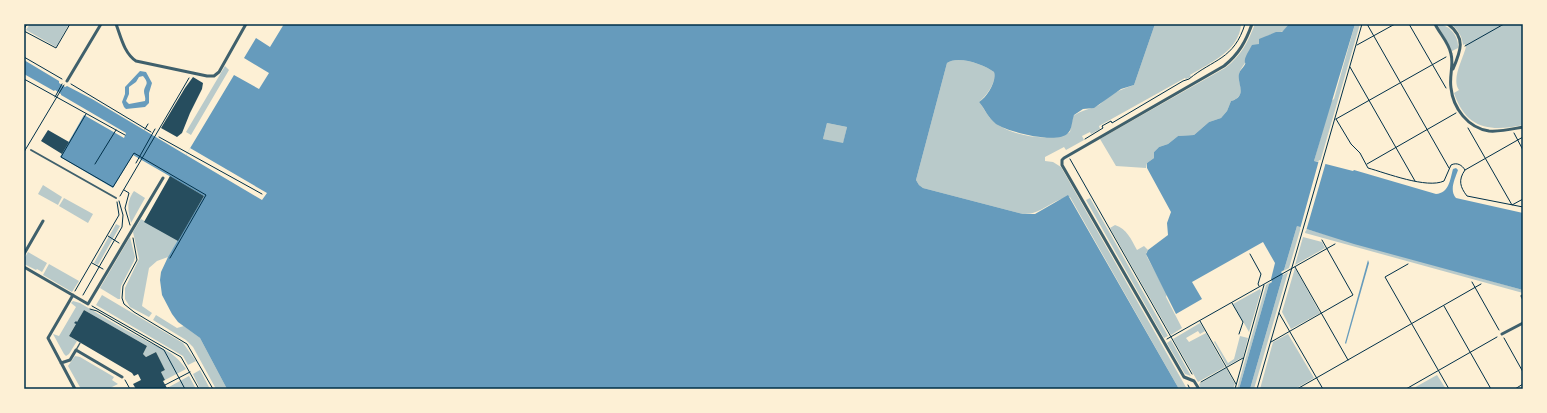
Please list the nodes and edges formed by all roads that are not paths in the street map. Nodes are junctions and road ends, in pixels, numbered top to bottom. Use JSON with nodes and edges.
{"nodes":[{"id":1,"x":101,"y":24,"type":"edge"},
{"id":2,"x":116,"y":24,"type":"edge"},
{"id":3,"x":246,"y":24,"type":"edge"},
{"id":4,"x":1252,"y":24,"type":"edge"},
{"id":5,"x":1435,"y":24,"type":"edge"},
{"id":6,"x":1448,"y":24,"type":"edge"},
{"id":7,"x":1452,"y":70,"type":"junction"},
{"id":8,"x":65,"y":82,"type":"road end"},
{"id":9,"x":1523,"y":127,"type":"edge"},
{"id":10,"x":31,"y":150,"type":"dead end"},
{"id":11,"x":163,"y":178,"type":"dead end"},
{"id":12,"x":116,"y":198,"type":"road end"},
{"id":13,"x":43,"y":222,"type":"dead end"},
{"id":14,"x":24,"y":254,"type":"edge"},
{"id":15,"x":24,"y":267,"type":"edge"},
{"id":16,"x":73,"y":295,"type":"junction"},
{"id":17,"x":1523,"y":322,"type":"edge"},
{"id":18,"x":1502,"y":334,"type":"road end"},
{"id":19,"x":80,"y":343,"type":"dead end"},
{"id":20,"x":76,"y":350,"type":"junction"},
{"id":21,"x":61,"y":363,"type":"junction"},
{"id":22,"x":122,"y":376,"type":"road end"},
{"id":23,"x":75,"y":389,"type":"edge"},
{"id":24,"x":1199,"y":389,"type":"edge"}],
"edges":[{"from":1,"to":8,"type":"street"},
{"from":2,"to":3,"type":"street"},
{"from":4,"to":24,"type":"street"},
{"from":5,"to":7,"type":"street"},
{"from":6,"to":7,"type":"street"},
{"from":7,"to":9,"type":"street"},
{"from":10,"to":12,"type":"street"},
{"from":11,"to":16,"type":"street"},
{"from":13,"to":14,"type":"street"},
{"from":15,"to":16,"type":"street"},
{"from":16,"to":21,"type":"street"},
{"from":17,"to":18,"type":"street"},
{"from":19,"to":20,"type":"lane"},
{"from":20,"to":21,"type":"street"},
{"from":20,"to":22,"type":"street"},
{"from":21,"to":23,"type":"street"}]}
